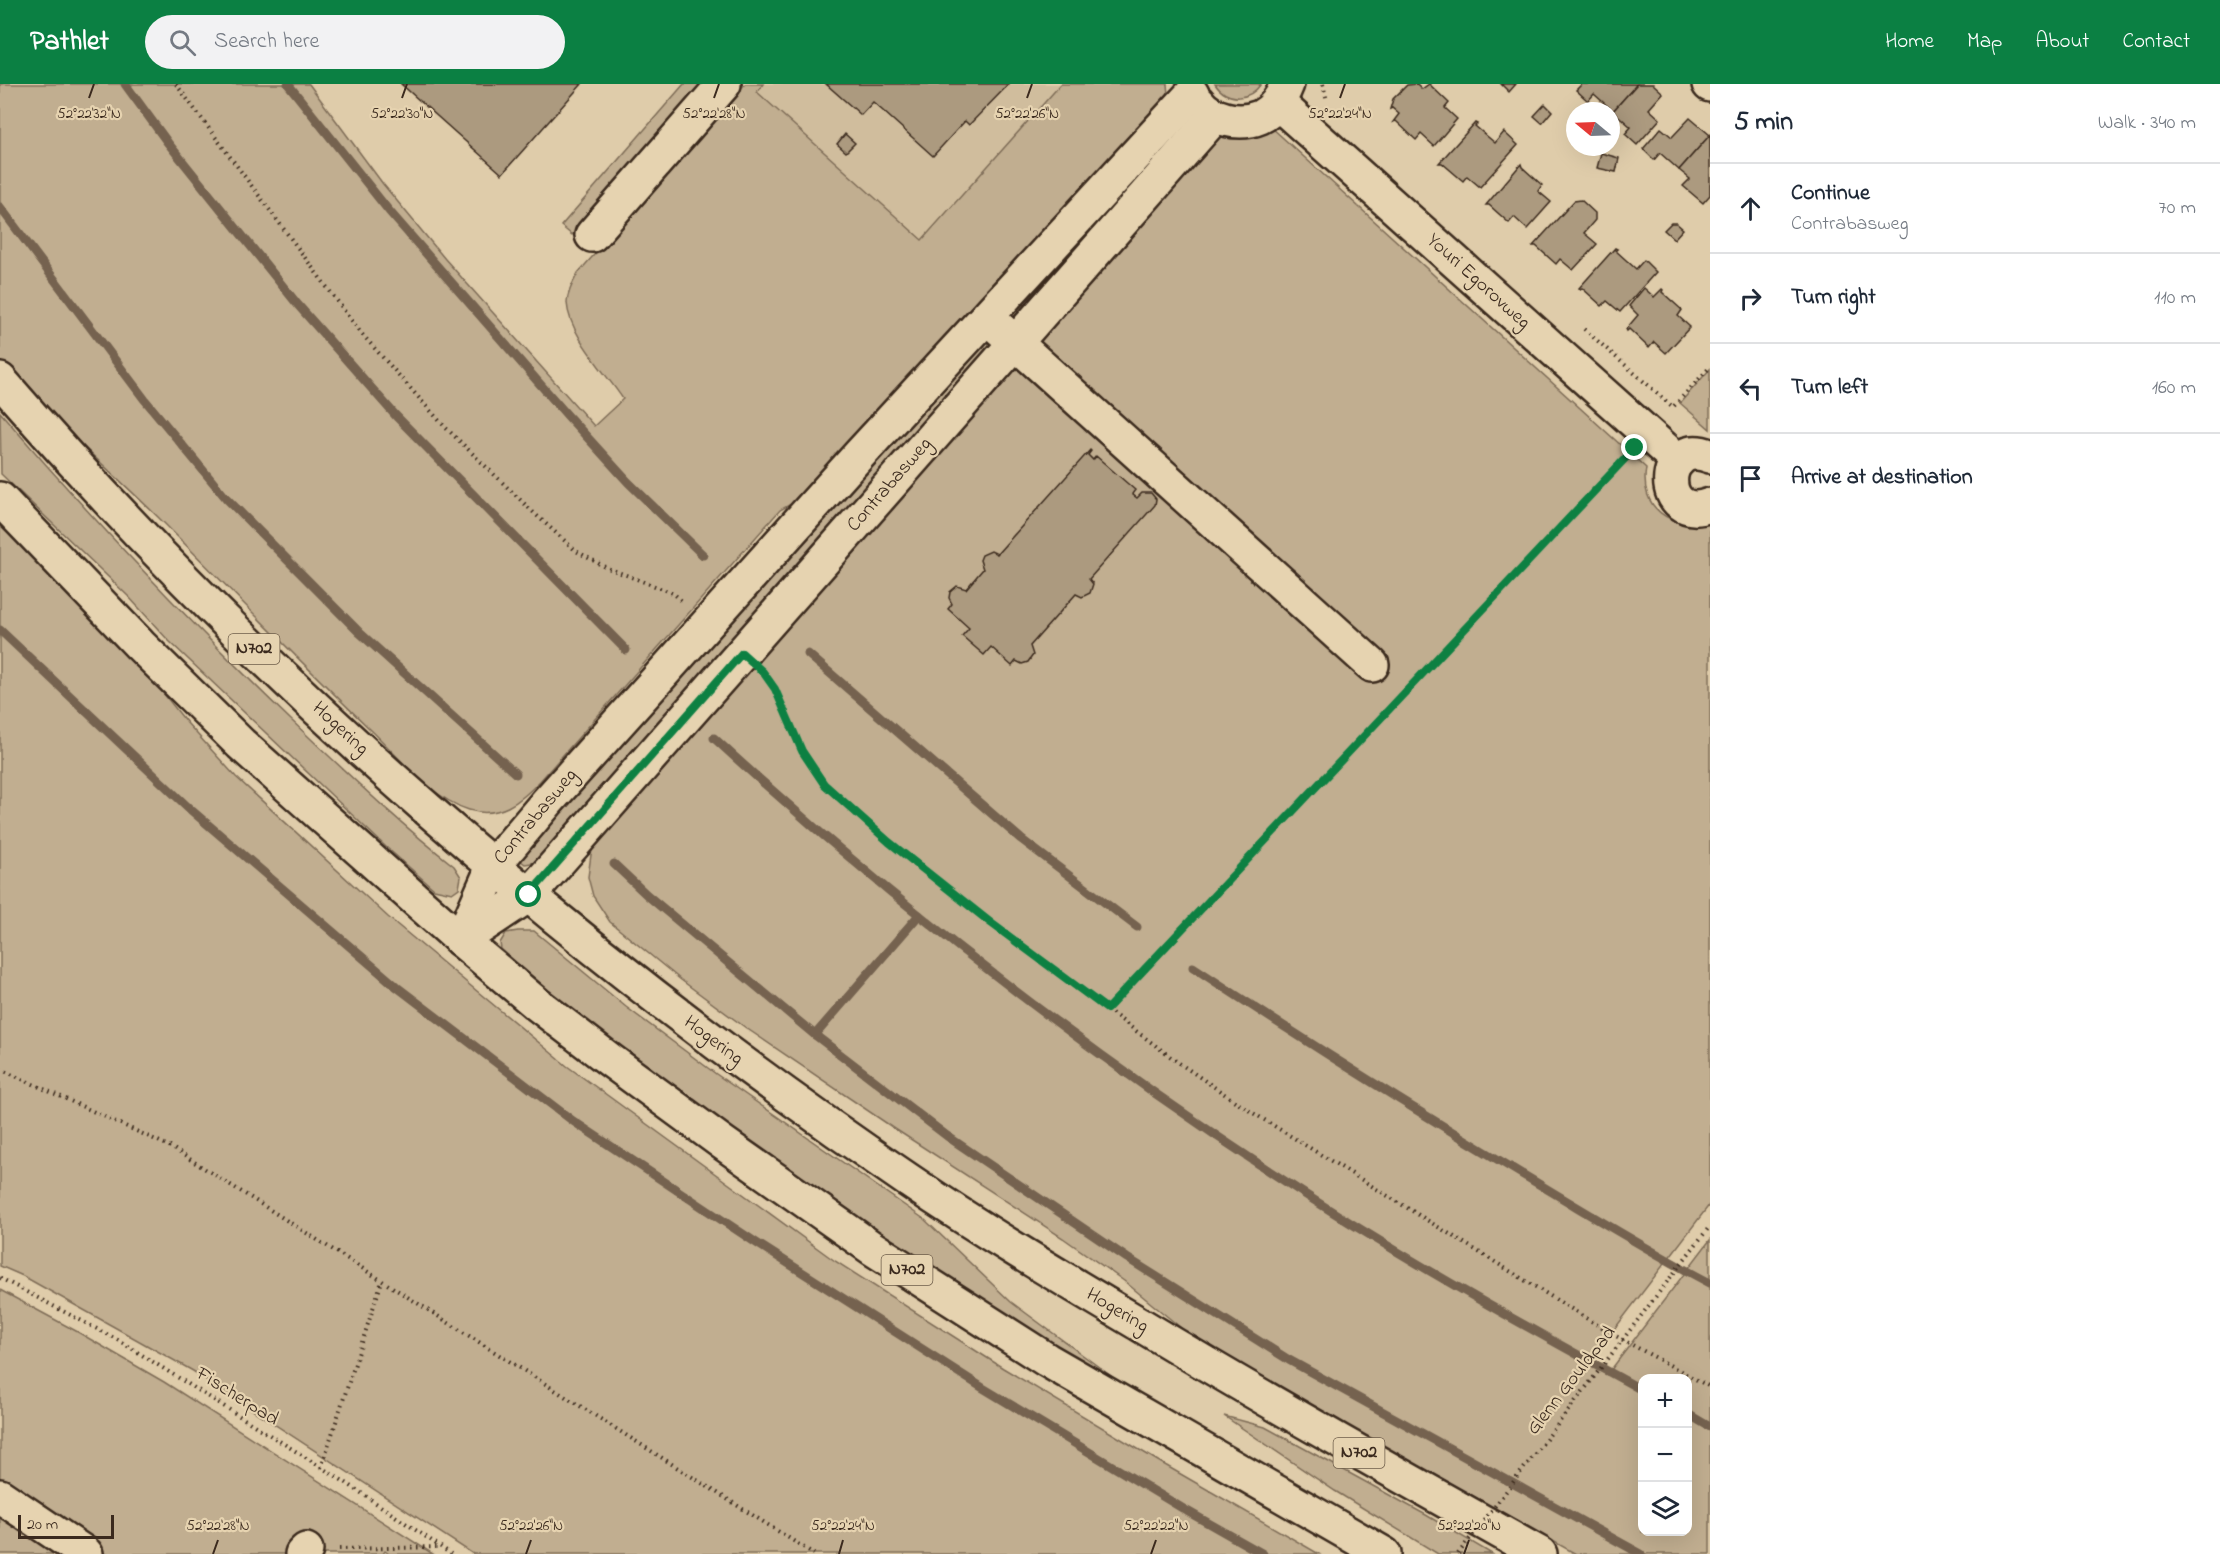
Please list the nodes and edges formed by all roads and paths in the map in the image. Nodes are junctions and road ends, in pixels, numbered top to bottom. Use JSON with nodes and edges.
{"nodes":[{"id":1,"x":176,"y":84,"type":"edge"},
{"id":2,"x":724,"y":84,"type":"edge"},
{"id":3,"x":1323,"y":84,"type":"edge"},
{"id":4,"x":1282,"y":93,"type":"edge"},
{"id":5,"x":1199,"y":98,"type":"edge"},
{"id":6,"x":1331,"y":109,"type":"dead end"},
{"id":7,"x":592,"y":235,"type":"dead end"},
{"id":8,"x":987,"y":317,"type":"junction"},
{"id":9,"x":1583,"y":328,"type":"dead end"},
{"id":10,"x":1016,"y":342,"type":"junction"},
{"id":11,"x":1710,"y":367,"type":"edge"},
{"id":12,"x":0,"y":380,"type":"edge"},
{"id":13,"x":1626,"y":456,"type":"dead end"},
{"id":14,"x":1710,"y":456,"type":"edge"},
{"id":15,"x":1678,"y":461,"type":"junction"},
{"id":16,"x":0,"y":498,"type":"edge"},
{"id":17,"x":1710,"y":505,"type":"edge"},
{"id":18,"x":708,"y":623,"type":"junction"},
{"id":19,"x":742,"y":653,"type":"junction"},
{"id":20,"x":1372,"y":665,"type":"dead end"},
{"id":21,"x":494,"y":865,"type":"junction"},
{"id":22,"x":529,"y":895,"type":"junction"},
{"id":23,"x":461,"y":940,"type":"junction"},
{"id":24,"x":1107,"y":1009,"type":"junction"},
{"id":25,"x":0,"y":1069,"type":"edge"},
{"id":26,"x":1710,"y":1226,"type":"edge"},
{"id":27,"x":0,"y":1278,"type":"edge"},
{"id":28,"x":382,"y":1281,"type":"junction"},
{"id":29,"x":1710,"y":1387,"type":"edge"},
{"id":30,"x":321,"y":1468,"type":"junction"},
{"id":31,"x":0,"y":1496,"type":"edge"},
{"id":32,"x":440,"y":1547,"type":"junction"},
{"id":33,"x":304,"y":1552,"type":"edge"},
{"id":34,"x":86,"y":1554,"type":"edge"},
{"id":35,"x":451,"y":1554,"type":"edge"},
{"id":36,"x":814,"y":1554,"type":"edge"},
{"id":37,"x":1384,"y":1554,"type":"edge"},
{"id":38,"x":1458,"y":1554,"type":"edge"},
{"id":39,"x":1540,"y":1554,"type":"edge"}],
"edges":[{"from":1,"to":18,"type":"path"},
{"from":2,"to":7,"type":"main road"},
{"from":3,"to":6,"type":"path"},
{"from":4,"to":5,"type":"main road"},
{"from":4,"to":15,"type":"main road","name":"Youri Egorovweg"},
{"from":5,"to":8,"type":"main road","name":"Contrabasweg"},
{"from":5,"to":10,"type":"main road","name":"Contrabasweg"},
{"from":8,"to":10,"type":"main road"},
{"from":8,"to":18,"type":"main road","name":"Contrabasweg"},
{"from":9,"to":11,"type":"path"},
{"from":10,"to":19,"type":"main road","name":"Contrabasweg"},
{"from":10,"to":20,"type":"main road"},
{"from":12,"to":21,"type":"main road","name":"Hogering","number":"N702"},
{"from":13,"to":24,"type":"path"},
{"from":14,"to":15,"type":"main road"},
{"from":15,"to":17,"type":"main road"},
{"from":16,"to":23,"type":"main road","number":"N702"},
{"from":18,"to":21,"type":"main road","name":"Contrabasweg"},
{"from":19,"to":22,"type":"main road","name":"Contrabasweg"},
{"from":19,"to":24,"type":"path"},
{"from":21,"to":22,"type":"main road","name":"Hogering","number":"N702"},
{"from":21,"to":23,"type":"main road","name":"Contrabasweg"},
{"from":22,"to":23,"type":"main road","name":"Contrabasweg"},
{"from":22,"to":39,"type":"main road","name":"Hogering","number":"N702"},
{"from":23,"to":37,"type":"main road","number":"N702"},
{"from":24,"to":29,"type":"path"},
{"from":25,"to":28,"type":"path"},
{"from":26,"to":38,"type":"path","name":"Glenn Gouldpad","bridge":true},
{"from":27,"to":30,"type":"path","name":"Fischerpad"},
{"from":28,"to":30,"type":"path"},
{"from":28,"to":36,"type":"path"},
{"from":30,"to":32,"type":"path","name":"Fischerpad"},
{"from":31,"to":34,"type":"main road"},
{"from":32,"to":33,"type":"path"},
{"from":32,"to":35,"type":"path","name":"Fischerpad"}]}
